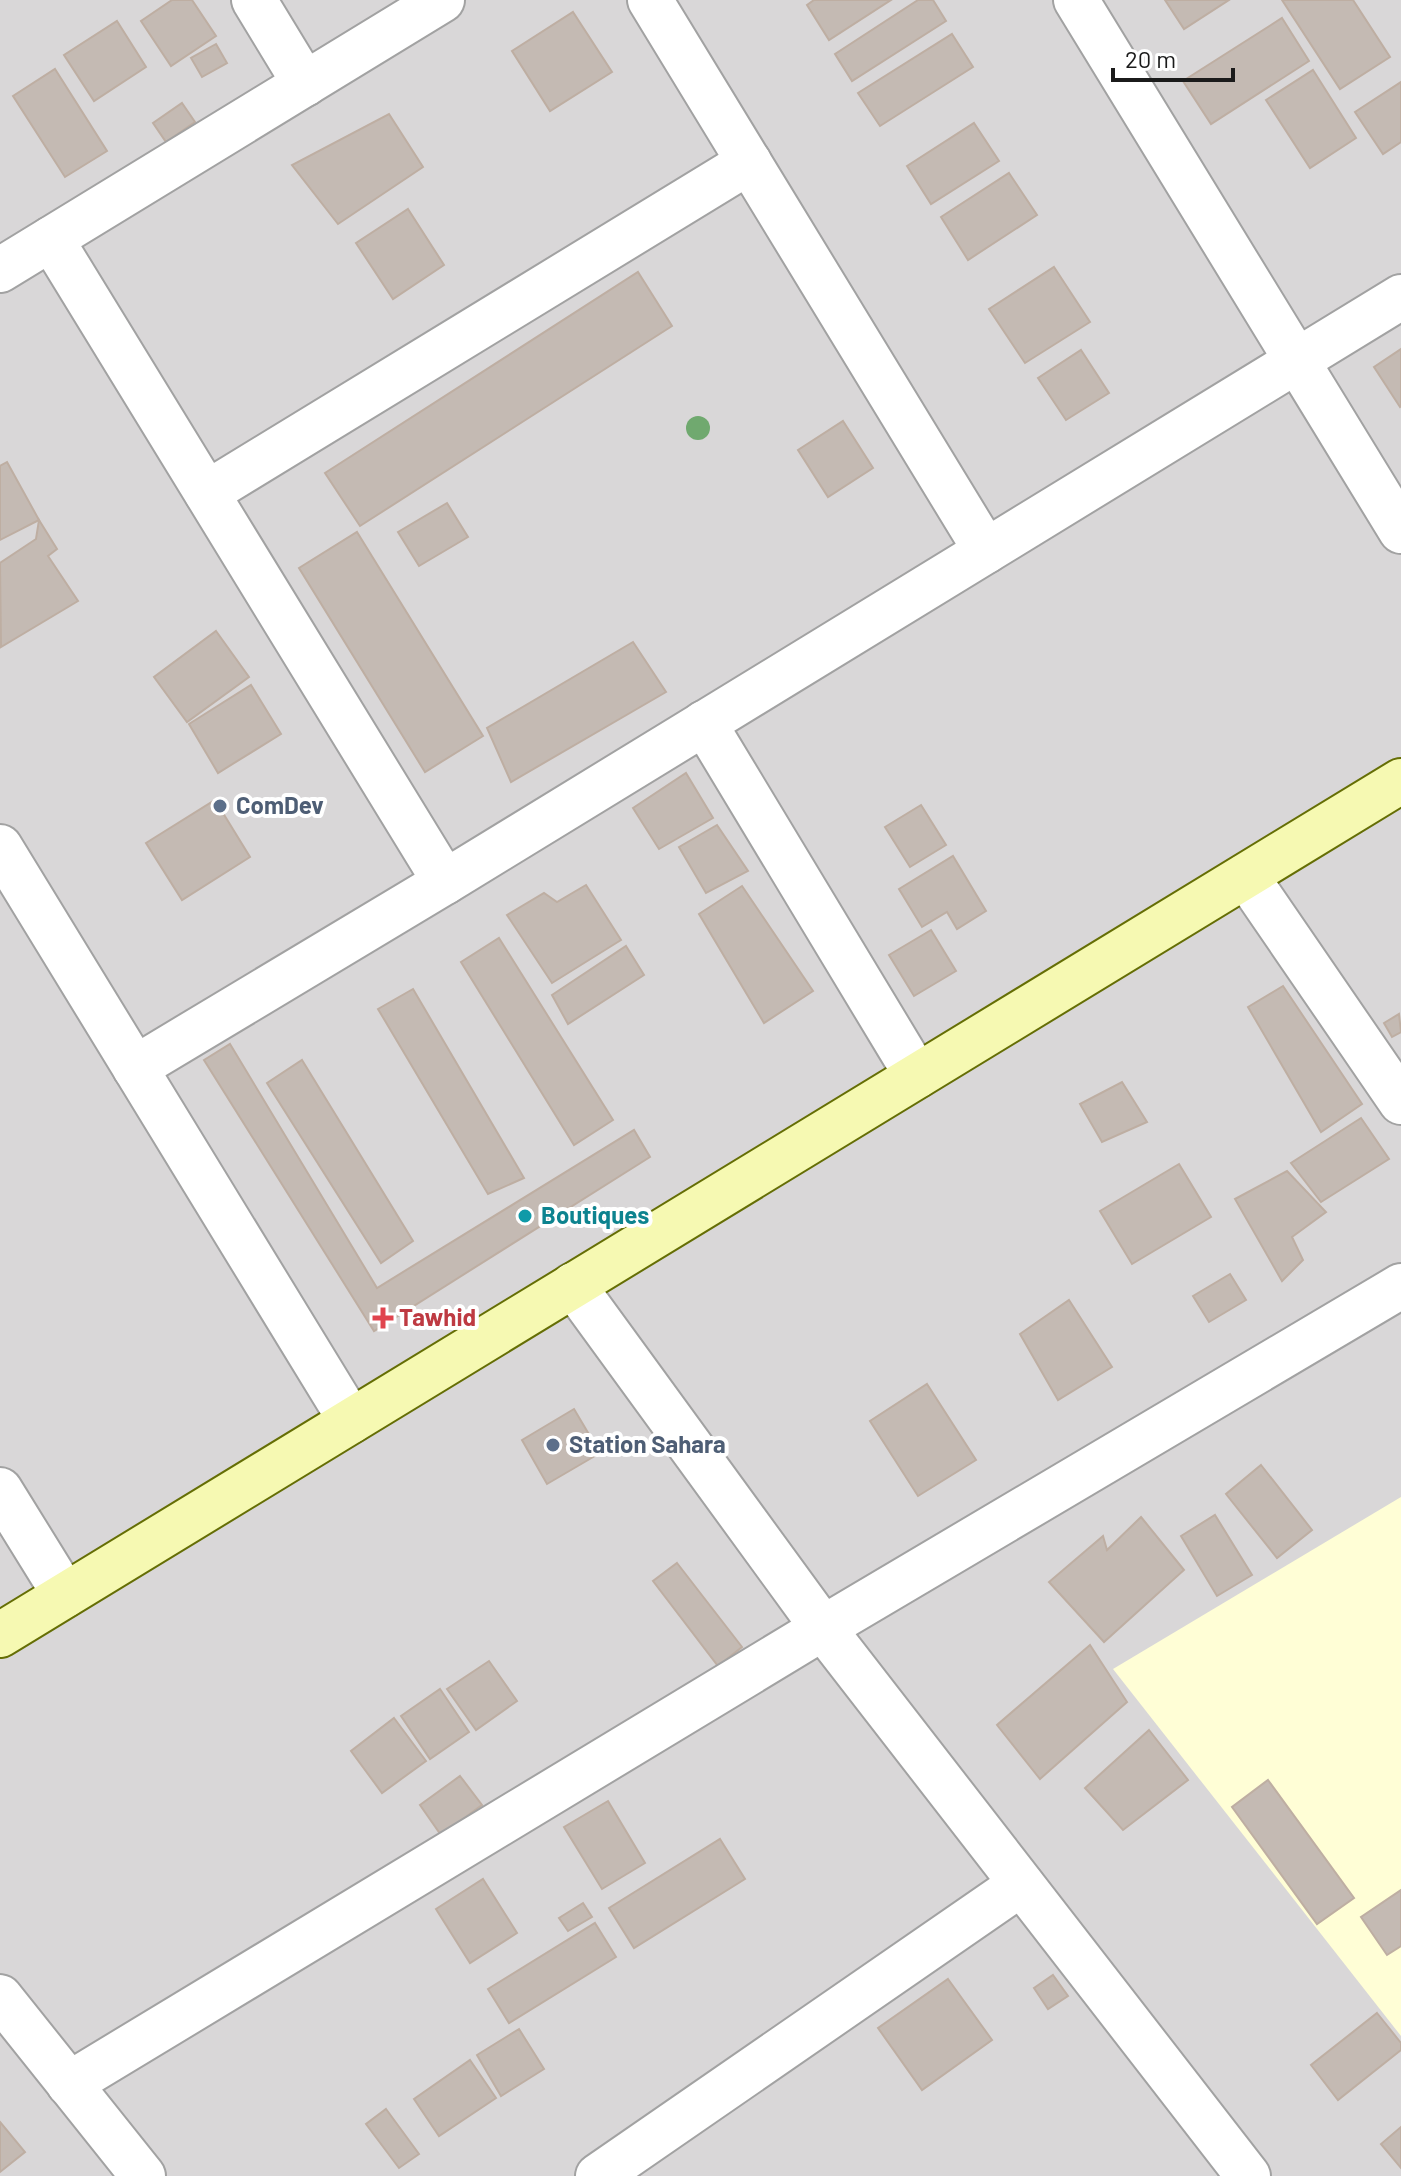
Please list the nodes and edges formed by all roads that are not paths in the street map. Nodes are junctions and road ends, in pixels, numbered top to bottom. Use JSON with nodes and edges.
{"nodes":[{"id":1,"x":254,"y":0,"type":"edge"},
{"id":2,"x":442,"y":0,"type":"edge"},
{"id":3,"x":650,"y":0,"type":"edge"},
{"id":4,"x":1076,"y":0,"type":"edge"},
{"id":5,"x":305,"y":84,"type":"junction"},
{"id":6,"x":749,"y":162,"type":"junction"},
{"id":7,"x":51,"y":239,"type":"junction"},
{"id":8,"x":0,"y":270,"type":"edge"},
{"id":9,"x":1401,"y":297,"type":"edge"},
{"id":10,"x":1297,"y":361,"type":"junction"},
{"id":11,"x":207,"y":493,"type":"junction"},
{"id":12,"x":1401,"y":531,"type":"edge"},
{"id":13,"x":986,"y":551,"type":"junction"},
{"id":14,"x":704,"y":723,"type":"junction"},
{"id":15,"x":1401,"y":781,"type":"edge"},
{"id":16,"x":0,"y":847,"type":"edge"},
{"id":17,"x":1246,"y":876,"type":"junction"},
{"id":18,"x":445,"y":882,"type":"junction"},
{"id":19,"x":14,"y":901,"type":"edge"},
{"id":20,"x":135,"y":1068,"type":"junction"},
{"id":21,"x":917,"y":1076,"type":"junction"},
{"id":22,"x":1401,"y":1102,"type":"edge"},
{"id":23,"x":573,"y":1285,"type":"junction"},
{"id":24,"x":1401,"y":1286,"type":"edge"},
{"id":25,"x":351,"y":1421,"type":"junction"},
{"id":26,"x":0,"y":1490,"type":"edge"},
{"id":27,"x":65,"y":1595,"type":"junction"},
{"id":28,"x":823,"y":1628,"type":"junction"},
{"id":29,"x":0,"y":1635,"type":"edge"},
{"id":30,"x":1021,"y":1884,"type":"junction"},
{"id":31,"x":0,"y":1997,"type":"edge"},
{"id":32,"x":69,"y":2084,"type":"junction"},
{"id":33,"x":1231,"y":2170,"type":"edge"},
{"id":34,"x":143,"y":2176,"type":"edge"},
{"id":35,"x":598,"y":2176,"type":"edge"}],
"edges":[{"from":1,"to":5,"type":"street"},
{"from":2,"to":5,"type":"street"},
{"from":3,"to":6,"type":"street"},
{"from":4,"to":10,"type":"street"},
{"from":5,"to":7,"type":"street"},
{"from":6,"to":11,"type":"street"},
{"from":6,"to":13,"type":"street"},
{"from":7,"to":8,"type":"street"},
{"from":7,"to":11,"type":"street"},
{"from":9,"to":10,"type":"street"},
{"from":10,"to":12,"type":"street"},
{"from":10,"to":13,"type":"street"},
{"from":11,"to":18,"type":"street"},
{"from":13,"to":14,"type":"street"},
{"from":14,"to":18,"type":"street"},
{"from":14,"to":21,"type":"street"},
{"from":15,"to":17,"type":"street"},
{"from":16,"to":19,"type":"street"},
{"from":17,"to":21,"type":"street"},
{"from":17,"to":22,"type":"street"},
{"from":18,"to":20,"type":"street"},
{"from":19,"to":20,"type":"street"},
{"from":20,"to":25,"type":"street"},
{"from":21,"to":23,"type":"street"},
{"from":23,"to":25,"type":"street"},
{"from":23,"to":28,"type":"street"},
{"from":24,"to":28,"type":"street"},
{"from":25,"to":27,"type":"street"},
{"from":26,"to":27,"type":"street"},
{"from":27,"to":29,"type":"street"},
{"from":28,"to":30,"type":"street"},
{"from":28,"to":32,"type":"street"},
{"from":30,"to":33,"type":"street"},
{"from":30,"to":35,"type":"street"},
{"from":31,"to":32,"type":"street"},
{"from":32,"to":34,"type":"street"}]}
